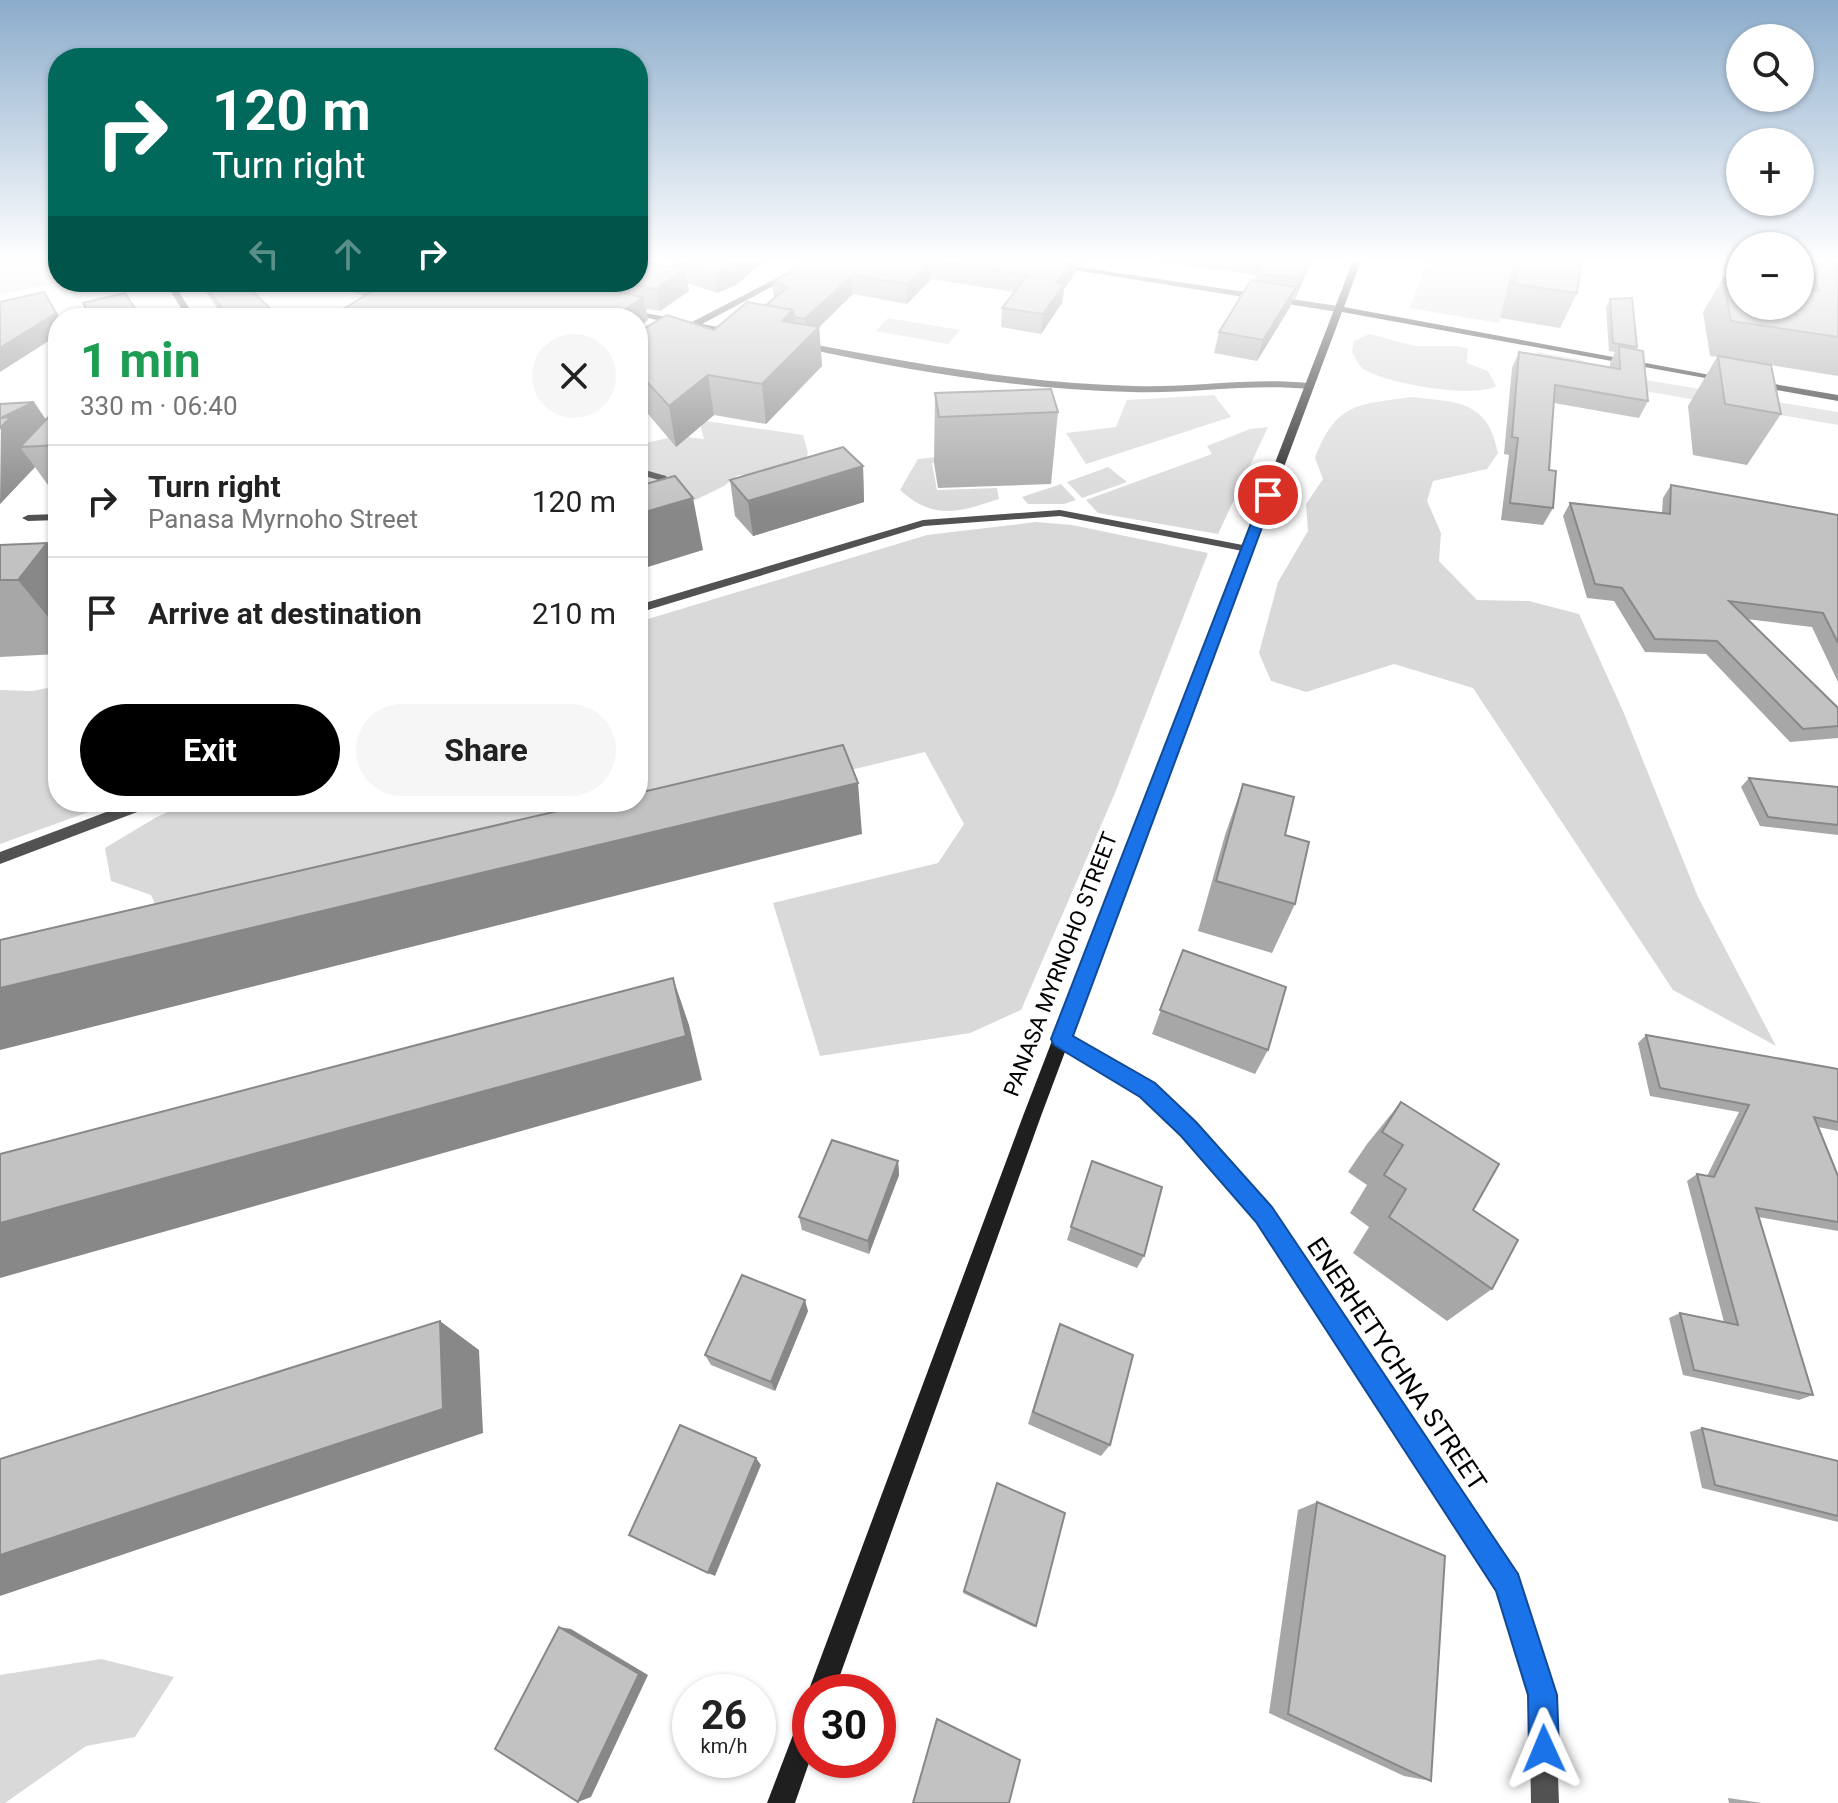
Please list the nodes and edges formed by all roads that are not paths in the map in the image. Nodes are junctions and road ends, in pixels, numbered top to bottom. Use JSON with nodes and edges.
{"nodes":[{"id":1,"x":1326,"y":342,"type":"edge"},
{"id":2,"x":1524,"y":342,"type":"edge"},
{"id":3,"x":796,"y":344,"type":"edge"},
{"id":4,"x":1309,"y":386,"type":"junction"},
{"id":5,"x":1838,"y":398,"type":"edge"},
{"id":6,"x":648,"y":474,"type":"edge"},
{"id":7,"x":662,"y":478,"type":"edge"},
{"id":8,"x":48,"y":517,"type":"edge"},
{"id":9,"x":28,"y":518,"type":"dead end"},
{"id":10,"x":1248,"y":549,"type":"junction"},
{"id":11,"x":648,"y":606,"type":"edge"},
{"id":12,"x":122,"y":812,"type":"edge"},
{"id":13,"x":0,"y":858,"type":"edge"},
{"id":14,"x":1061,"y":1039,"type":"junction"},
{"id":15,"x":828,"y":1674,"type":"edge"},
{"id":16,"x":792,"y":1773,"type":"edge"},
{"id":17,"x":781,"y":1803,"type":"edge"},
{"id":18,"x":1545,"y":1803,"type":"edge"}],
"edges":[{"from":1,"to":4,"type":"street","name":"PANASA MYRNOHO STREET"},
{"from":2,"to":5,"type":"street"},
{"from":3,"to":4,"type":"street"},
{"from":4,"to":10,"type":"street","name":"PANASA MYRNOHO STREET"},
{"from":6,"to":7,"type":"street"},
{"from":8,"to":9,"type":"street"},
{"from":10,"to":11,"type":"street"},
{"from":10,"to":14,"type":"street","name":"PANASA MYRNOHO STREET"},
{"from":12,"to":13,"type":"street"},
{"from":14,"to":15,"type":"street","name":"PANASA MYRNOHO STREET"},
{"from":14,"to":18,"type":"street","name":"ENERHETYCHNA STREET"},
{"from":16,"to":17,"type":"street"}]}
